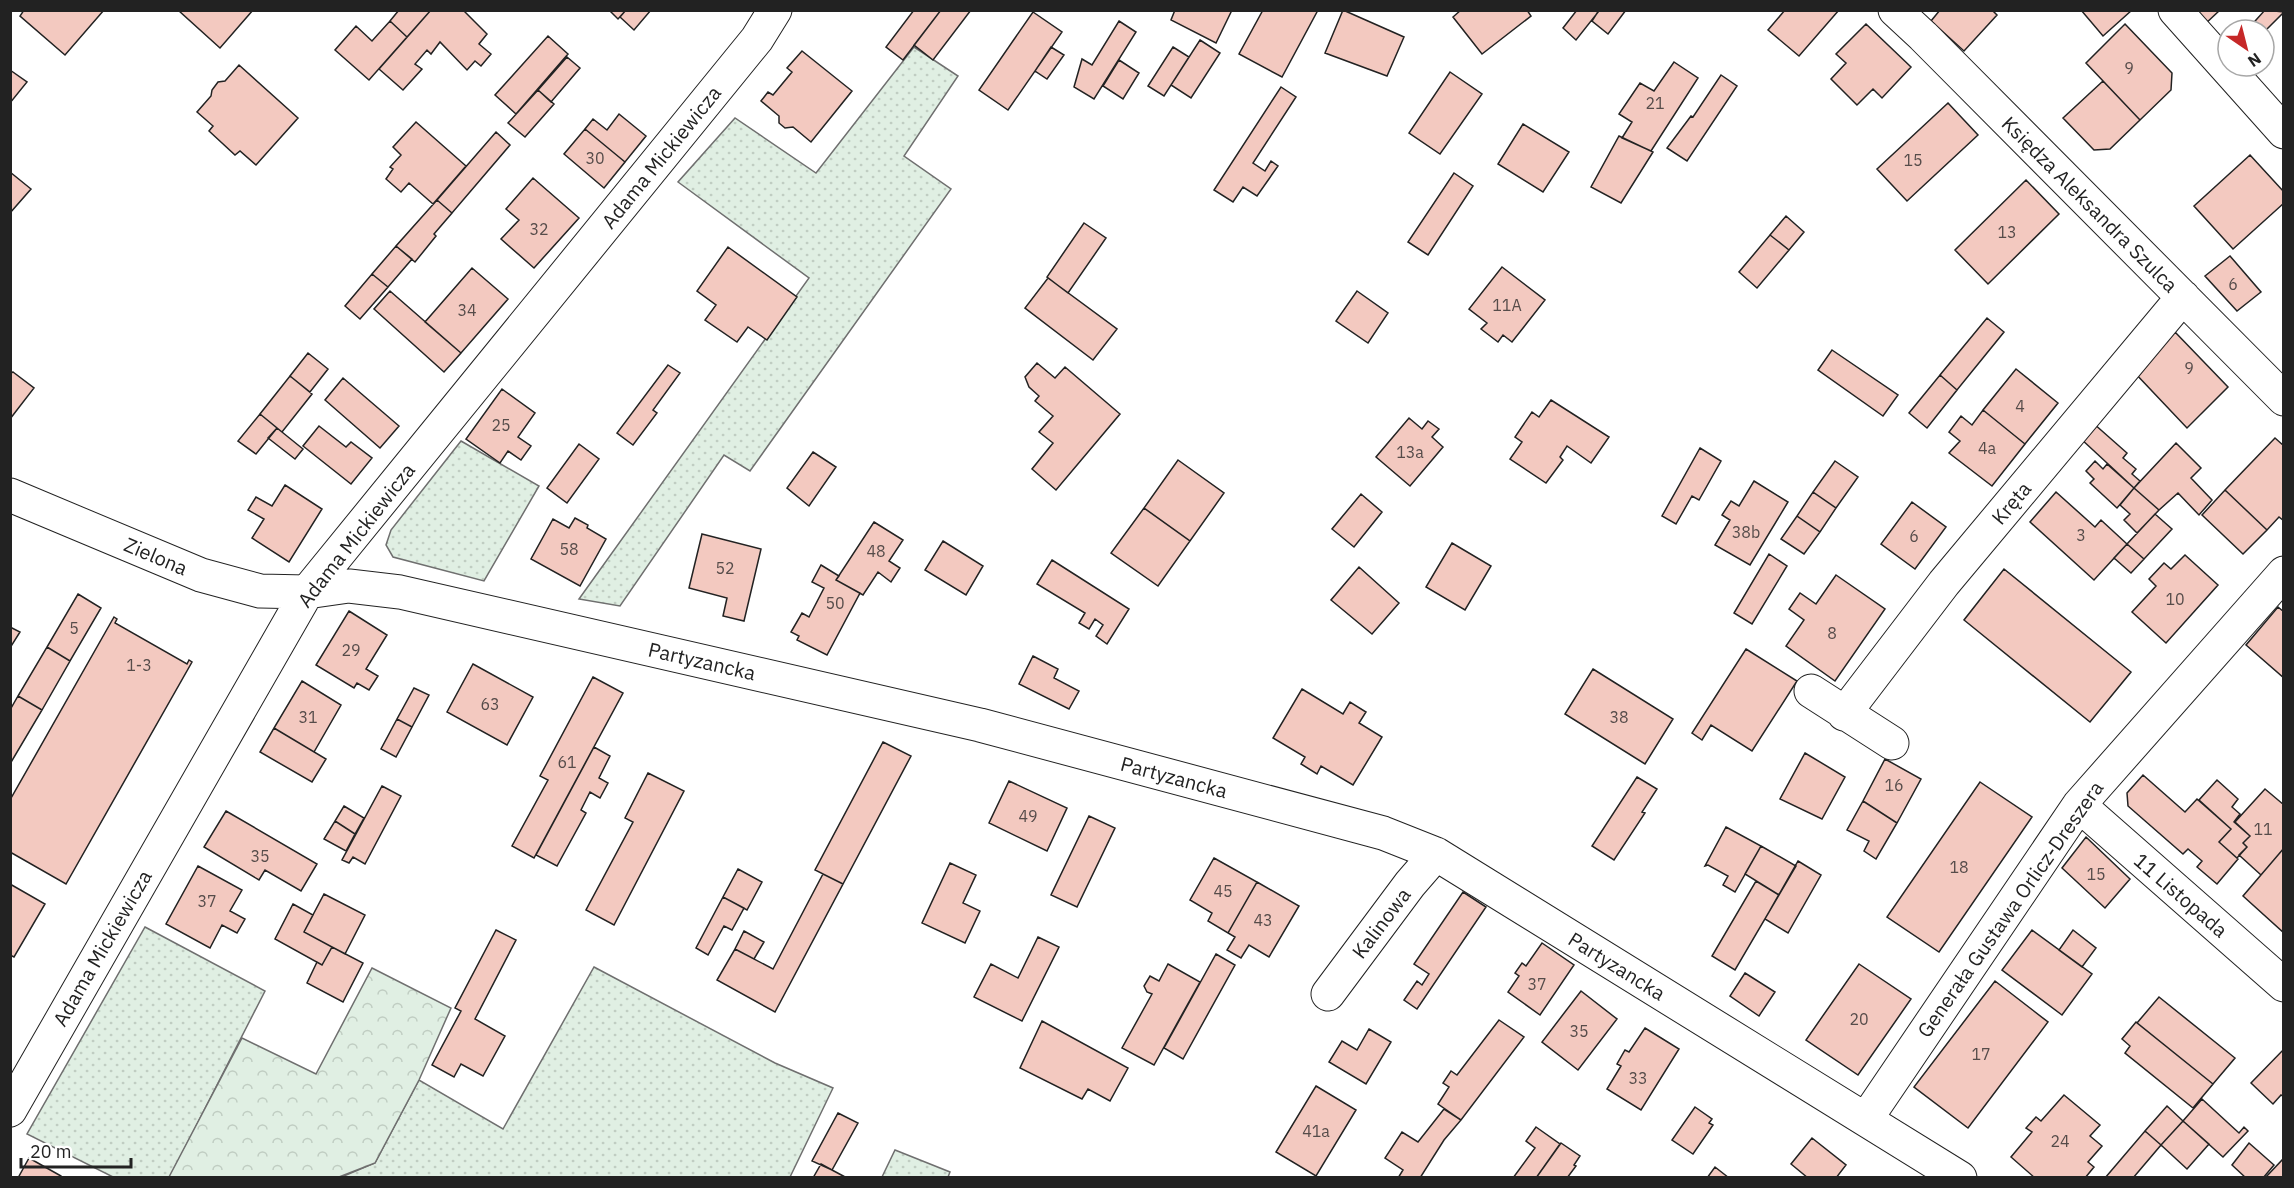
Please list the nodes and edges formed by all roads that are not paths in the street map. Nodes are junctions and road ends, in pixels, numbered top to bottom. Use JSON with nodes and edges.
{"nodes":[{"id":1,"x":775,"y":10,"type":"edge"},
{"id":2,"x":1895,"y":10,"type":"edge"},
{"id":3,"x":2175,"y":10,"type":"edge"},
{"id":4,"x":2283,"y":132,"type":"edge"},
{"id":5,"x":2183,"y":297,"type":"junction"},
{"id":6,"x":2283,"y":399,"type":"edge"},
{"id":7,"x":10,"y":495,"type":"edge"},
{"id":8,"x":2283,"y":573,"type":"edge"},
{"id":9,"x":307,"y":592,"type":"junction"},
{"id":10,"x":1811,"y":691,"type":"dead end"},
{"id":11,"x":1844,"y":714,"type":"junction"},
{"id":12,"x":1892,"y":743,"type":"dead end"},
{"id":13,"x":2079,"y":805,"type":"junction"},
{"id":14,"x":1436,"y":854,"type":"junction"},
{"id":15,"x":2283,"y":985,"type":"edge"},
{"id":16,"x":1328,"y":994,"type":"dead end"},
{"id":17,"x":10,"y":1110,"type":"edge"},
{"id":18,"x":1866,"y":1119,"type":"junction"},
{"id":19,"x":1960,"y":1178,"type":"edge"}],
"edges":[{"from":1,"to":9,"type":"street","name":"Adama Mickiewicza"},
{"from":2,"to":5,"type":"street","name":"Księdza Aleksandra Szulca"},
{"from":3,"to":4,"type":"street"},
{"from":5,"to":6,"type":"street","name":"Księdza Aleksandra Szulca"},
{"from":5,"to":11,"type":"street","name":"Kręta"},
{"from":7,"to":9,"type":"street","name":"Zielona"},
{"from":8,"to":13,"type":"street","name":"Generała Gustawa Orlicz-Dreszera"},
{"from":9,"to":14,"type":"street","name":"Partyzancka"},
{"from":9,"to":17,"type":"street","name":"Adama Mickiewicza"},
{"from":10,"to":11,"type":"street"},
{"from":11,"to":12,"type":"street"},
{"from":13,"to":15,"type":"street","name":"11 Listopada"},
{"from":13,"to":18,"type":"street","name":"Generała Gustawa Orlicz-Dreszera"},
{"from":14,"to":16,"type":"street","name":"Kalinowa"},
{"from":14,"to":18,"type":"street","name":"Partyzancka"},
{"from":18,"to":19,"type":"street","name":"Partyzancka"}]}
